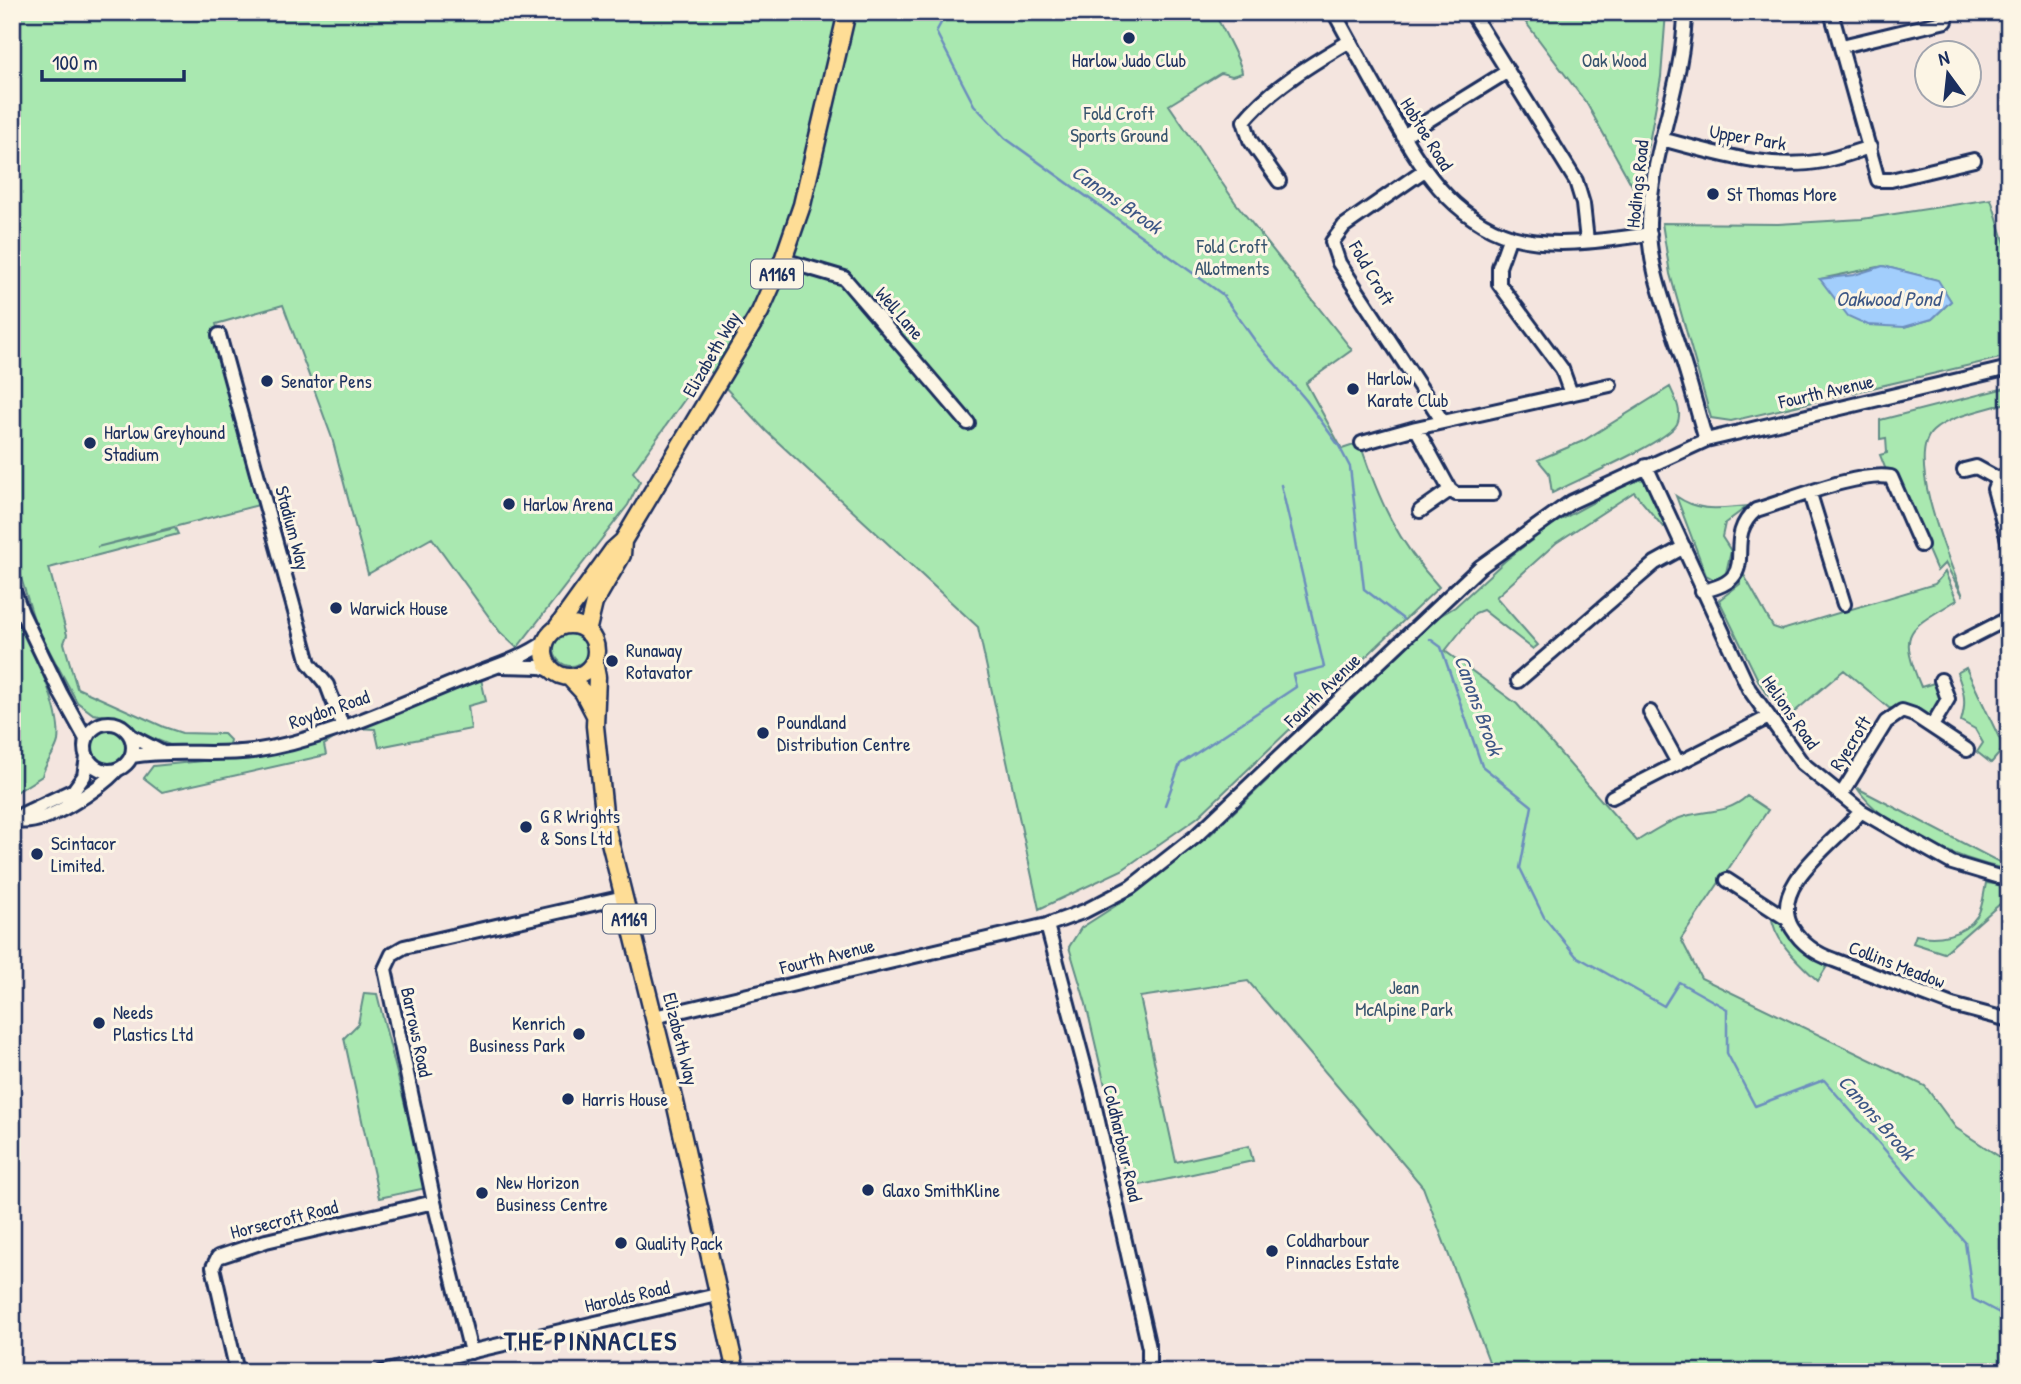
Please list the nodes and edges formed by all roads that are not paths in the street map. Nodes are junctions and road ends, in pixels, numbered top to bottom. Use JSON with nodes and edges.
{"nodes":[{"id":1,"x":847,"y":12,"type":"edge"},
{"id":2,"x":1335,"y":12,"type":"edge"},
{"id":3,"x":1471,"y":12,"type":"edge"},
{"id":4,"x":1685,"y":12,"type":"edge"},
{"id":5,"x":1831,"y":12,"type":"edge"},
{"id":6,"x":1946,"y":21,"type":"dead end"},
{"id":7,"x":1350,"y":41,"type":"junction"},
{"id":8,"x":1842,"y":46,"type":"junction"},
{"id":9,"x":1508,"y":71,"type":"junction"},
{"id":10,"x":1403,"y":136,"type":"junction"},
{"id":11,"x":1661,"y":139,"type":"junction"},
{"id":12,"x":1870,"y":147,"type":"junction"},
{"id":13,"x":1974,"y":160,"type":"dead end"},
{"id":14,"x":1423,"y":171,"type":"junction"},
{"id":15,"x":1279,"y":181,"type":"dead end"},
{"id":16,"x":1650,"y":234,"type":"junction"},
{"id":17,"x":1510,"y":236,"type":"junction"},
{"id":18,"x":1587,"y":242,"type":"junction"},
{"id":19,"x":783,"y":260,"type":"junction"},
{"id":20,"x":219,"y":334,"type":"dead end"},
{"id":21,"x":2009,"y":368,"type":"edge"},
{"id":22,"x":1611,"y":385,"type":"dead end"},
{"id":23,"x":1571,"y":394,"type":"junction"},
{"id":24,"x":1443,"y":422,"type":"junction"},
{"id":25,"x":968,"y":423,"type":"dead end"},
{"id":26,"x":1416,"y":428,"type":"junction"},
{"id":27,"x":1706,"y":440,"type":"junction"},
{"id":28,"x":1363,"y":443,"type":"dead end"},
{"id":29,"x":1646,"y":466,"type":"junction"},
{"id":30,"x":1964,"y":470,"type":"dead end"},
{"id":31,"x":2003,"y":476,"type":"edge"},
{"id":32,"x":1450,"y":490,"type":"junction"},
{"id":33,"x":1493,"y":494,"type":"dead end"},
{"id":34,"x":1810,"y":494,"type":"junction"},
{"id":35,"x":1420,"y":511,"type":"dead end"},
{"id":36,"x":623,"y":541,"type":"junction"},
{"id":37,"x":2009,"y":544,"type":"edge"},
{"id":38,"x":1921,"y":545,"type":"dead end"},
{"id":39,"x":1684,"y":547,"type":"junction"},
{"id":40,"x":12,"y":586,"type":"edge"},
{"id":41,"x":1702,"y":591,"type":"junction"},
{"id":42,"x":1844,"y":604,"type":"dead end"},
{"id":43,"x":2009,"y":618,"type":"edge"},
{"id":44,"x":587,"y":632,"type":"junction"},
{"id":45,"x":552,"y":635,"type":"junction"},
{"id":46,"x":1960,"y":643,"type":"dead end"},
{"id":47,"x":594,"y":661,"type":"junction"},
{"id":48,"x":502,"y":666,"type":"junction"},
{"id":49,"x":561,"y":674,"type":"junction"},
{"id":50,"x":1941,"y":680,"type":"dead end"},
{"id":51,"x":1518,"y":681,"type":"dead end"},
{"id":52,"x":73,"y":712,"type":"junction"},
{"id":53,"x":1650,"y":712,"type":"dead end"},
{"id":54,"x":595,"y":715,"type":"junction"},
{"id":55,"x":1768,"y":718,"type":"junction"},
{"id":56,"x":102,"y":724,"type":"junction"},
{"id":57,"x":342,"y":725,"type":"junction"},
{"id":58,"x":1932,"y":726,"type":"junction"},
{"id":59,"x":131,"y":736,"type":"junction"},
{"id":60,"x":86,"y":739,"type":"junction"},
{"id":61,"x":1967,"y":750,"type":"dead end"},
{"id":62,"x":161,"y":751,"type":"junction"},
{"id":63,"x":131,"y":756,"type":"junction"},
{"id":64,"x":87,"y":757,"type":"junction"},
{"id":65,"x":1678,"y":763,"type":"junction"},
{"id":66,"x":117,"y":770,"type":"junction"},
{"id":67,"x":1841,"y":795,"type":"junction"},
{"id":68,"x":1612,"y":797,"type":"dead end"},
{"id":69,"x":1861,"y":811,"type":"junction"},
{"id":70,"x":15,"y":822,"type":"edge"},
{"id":71,"x":1727,"y":880,"type":"dead end"},
{"id":72,"x":2009,"y":880,"type":"edge"},
{"id":73,"x":624,"y":897,"type":"junction"},
{"id":74,"x":1787,"y":919,"type":"junction"},
{"id":75,"x":1047,"y":925,"type":"junction"},
{"id":76,"x":654,"y":1017,"type":"junction"},
{"id":77,"x":2009,"y":1020,"type":"edge"},
{"id":78,"x":435,"y":1202,"type":"junction"},
{"id":79,"x":717,"y":1295,"type":"junction"},
{"id":80,"x":471,"y":1352,"type":"junction"},
{"id":81,"x":237,"y":1372,"type":"edge"},
{"id":82,"x":382,"y":1372,"type":"edge"},
{"id":83,"x":736,"y":1372,"type":"edge"},
{"id":84,"x":1149,"y":1372,"type":"edge"}],
"edges":[{"from":1,"to":19,"type":"main road","name":"Elizabeth Way","number":"A1169"},
{"from":2,"to":7,"type":"street","name":"Hobtoe Road"},
{"from":3,"to":9,"type":"street"},
{"from":4,"to":11,"type":"street","name":"Hodings Road"},
{"from":5,"to":8,"type":"street"},
{"from":6,"to":8,"type":"street"},
{"from":7,"to":10,"type":"street","name":"Hobtoe Road"},
{"from":7,"to":15,"type":"street"},
{"from":8,"to":12,"type":"street"},
{"from":9,"to":10,"type":"street"},
{"from":9,"to":18,"type":"street"},
{"from":10,"to":14,"type":"street","name":"Hobtoe Road"},
{"from":11,"to":12,"type":"street","name":"Upper Park"},
{"from":11,"to":16,"type":"street","name":"Hodings Road"},
{"from":12,"to":13,"type":"street"},
{"from":14,"to":17,"type":"street","name":"Hobtoe Road"},
{"from":14,"to":24,"type":"street","name":"Fold Croft"},
{"from":16,"to":18,"type":"street","name":"Hobtoe Road"},
{"from":16,"to":27,"type":"street","name":"Hodings Road"},
{"from":17,"to":18,"type":"street","name":"Hobtoe Road"},
{"from":17,"to":23,"type":"street"},
{"from":19,"to":25,"type":"street","name":"Well Lane"},
{"from":19,"to":36,"type":"main road","name":"Elizabeth Way","number":"A1169"},
{"from":20,"to":57,"type":"street","name":"Stadium Way"},
{"from":21,"to":27,"type":"street","name":"Fourth Avenue"},
{"from":22,"to":23,"type":"street"},
{"from":23,"to":24,"type":"street"},
{"from":24,"to":26,"type":"street"},
{"from":26,"to":28,"type":"street"},
{"from":26,"to":32,"type":"street"},
{"from":27,"to":29,"type":"street","name":"Fourth Avenue"},
{"from":29,"to":39,"type":"street","name":"Helions Road"},
{"from":29,"to":75,"type":"street","name":"Fourth Avenue"},
{"from":30,"to":31,"type":"street"},
{"from":31,"to":37,"type":"street"},
{"from":32,"to":33,"type":"street"},
{"from":32,"to":35,"type":"street"},
{"from":34,"to":38,"type":"street"},
{"from":34,"to":41,"type":"street"},
{"from":34,"to":42,"type":"street"},
{"from":36,"to":44,"type":"main road","name":"Elizabeth Way","number":"A1169"},
{"from":36,"to":45,"type":"main road","name":"Elizabeth Way","number":"A1169"},
{"from":39,"to":41,"type":"street","name":"Helions Road"},
{"from":39,"to":51,"type":"street"},
{"from":40,"to":52,"type":"street"},
{"from":41,"to":55,"type":"street","name":"Helions Road"},
{"from":43,"to":46,"type":"street"},
{"from":44,"to":45,"type":"main road"},
{"from":44,"to":47,"type":"main road"},
{"from":45,"to":48,"type":"street","name":"Roydon Road"},
{"from":45,"to":49,"type":"main road"},
{"from":47,"to":49,"type":"main road"},
{"from":47,"to":54,"type":"main road","name":"Elizabeth Way","number":"A1169"},
{"from":48,"to":49,"type":"street","name":"Roydon Road"},
{"from":48,"to":57,"type":"street","name":"Roydon Road"},
{"from":49,"to":54,"type":"main road","name":"Elizabeth Way","number":"A1169"},
{"from":50,"to":58,"type":"street"},
{"from":52,"to":56,"type":"street"},
{"from":52,"to":60,"type":"street"},
{"from":53,"to":65,"type":"street"},
{"from":54,"to":73,"type":"main road","name":"Elizabeth Way","number":"A1169"},
{"from":55,"to":65,"type":"street"},
{"from":55,"to":67,"type":"street","name":"Helions Road"},
{"from":56,"to":59,"type":"street"},
{"from":56,"to":60,"type":"street"},
{"from":57,"to":62,"type":"street","name":"Roydon Road"},
{"from":58,"to":61,"type":"street","name":"Ryecroft"},
{"from":58,"to":67,"type":"street","name":"Ryecroft"},
{"from":59,"to":62,"type":"street","name":"Roydon Road"},
{"from":59,"to":63,"type":"street"},
{"from":60,"to":64,"type":"street"},
{"from":62,"to":63,"type":"street","name":"Roydon Road"},
{"from":63,"to":66,"type":"street"},
{"from":64,"to":66,"type":"street"},
{"from":64,"to":70,"type":"street"},
{"from":65,"to":68,"type":"street"},
{"from":66,"to":70,"type":"street"},
{"from":67,"to":69,"type":"street","name":"Helions Road"},
{"from":69,"to":72,"type":"street","name":"Helions Road"},
{"from":69,"to":74,"type":"street"},
{"from":71,"to":74,"type":"street","name":"Collins Meadow"},
{"from":73,"to":76,"type":"main road","name":"Elizabeth Way","number":"A1169"},
{"from":73,"to":78,"type":"street","name":"Barrows Road"},
{"from":74,"to":77,"type":"street","name":"Collins Meadow"},
{"from":75,"to":76,"type":"street","name":"Fourth Avenue"},
{"from":75,"to":84,"type":"street","name":"Coldharbour Road"},
{"from":76,"to":79,"type":"main road","name":"Elizabeth Way","number":"A1169"},
{"from":78,"to":80,"type":"street","name":"Barrows Road"},
{"from":78,"to":81,"type":"street","name":"Horsecroft Road"},
{"from":79,"to":80,"type":"street","name":"Harolds Road"},
{"from":79,"to":83,"type":"main road","name":"Elizabeth Way","number":"A1169"},
{"from":80,"to":82,"type":"street","name":"Harolds Road"}]}
